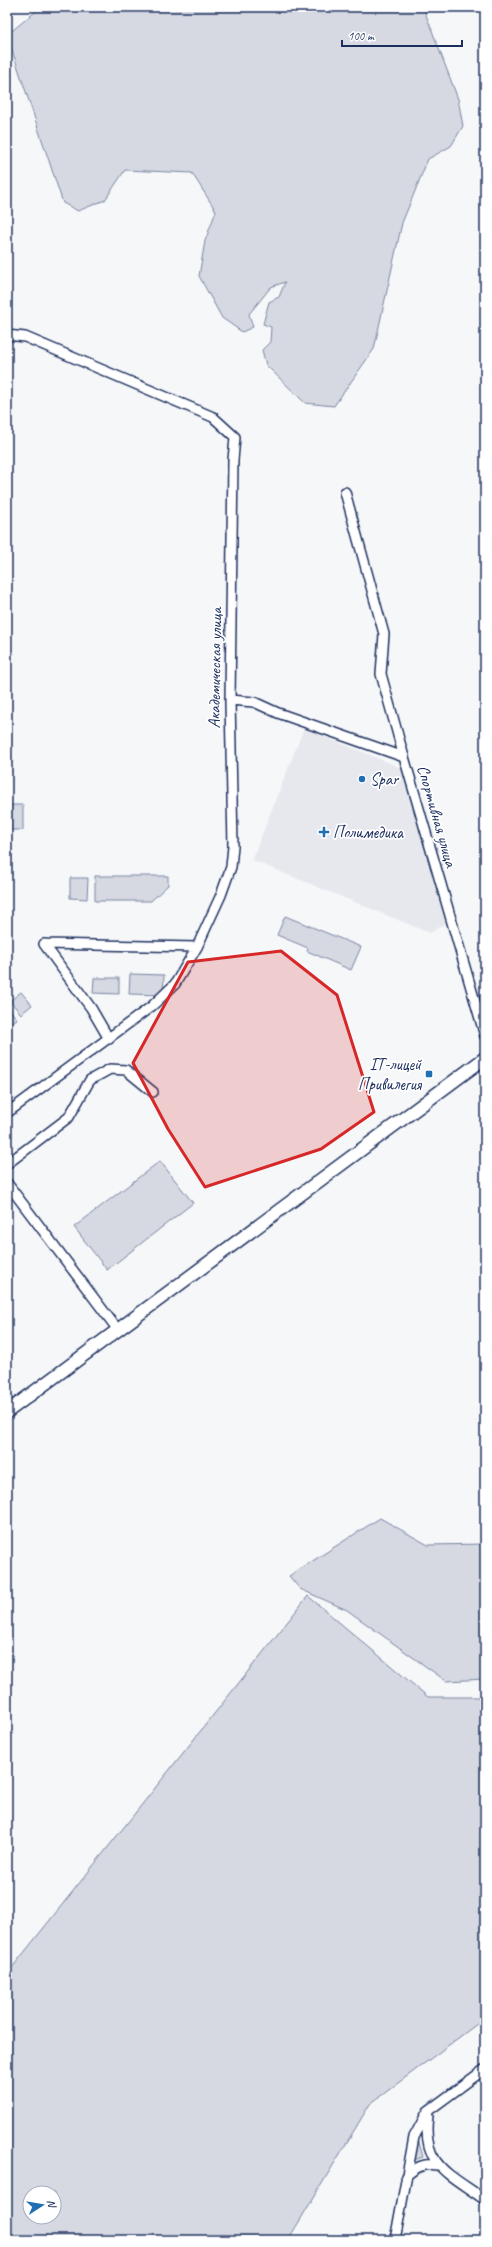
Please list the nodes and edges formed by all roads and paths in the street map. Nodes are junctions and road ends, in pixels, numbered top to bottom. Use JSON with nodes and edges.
{"nodes":[{"id":1,"x":7,"y":335,"type":"edge"},
{"id":2,"x":345,"y":492,"type":"dead end"},
{"id":3,"x":230,"y":700,"type":"junction"},
{"id":4,"x":404,"y":757,"type":"junction"},
{"id":5,"x":197,"y":947,"type":"junction"},
{"id":6,"x":485,"y":1036,"type":"edge"},
{"id":7,"x":108,"y":1039,"type":"junction"},
{"id":8,"x":485,"y":1058,"type":"edge"},
{"id":9,"x":153,"y":1092,"type":"dead end"},
{"id":10,"x":7,"y":1113,"type":"edge"},
{"id":11,"x":7,"y":1164,"type":"edge"},
{"id":12,"x":7,"y":1183,"type":"edge"},
{"id":13,"x":118,"y":1330,"type":"junction"},
{"id":14,"x":7,"y":1412,"type":"edge"},
{"id":15,"x":485,"y":2069,"type":"edge"},
{"id":16,"x":428,"y":2111,"type":"junction"},
{"id":17,"x":438,"y":2165,"type":"junction"},
{"id":18,"x":406,"y":2176,"type":"junction"},
{"id":19,"x":485,"y":2200,"type":"edge"},
{"id":20,"x":395,"y":2240,"type":"edge"}],
"edges":[{"from":1,"to":3,"type":"street","name":"Академическая улица"},
{"from":2,"to":4,"type":"street"},
{"from":3,"to":4,"type":"street","name":"Спортивная улица"},
{"from":3,"to":5,"type":"street","name":"Академическая улица"},
{"from":4,"to":6,"type":"street","name":"Спортивная улица"},
{"from":5,"to":7,"type":"street","name":"Академическая улица"},
{"from":5,"to":7,"type":"street"},
{"from":7,"to":10,"type":"street","name":"Академическая улица"},
{"from":8,"to":13,"type":"street"},
{"from":9,"to":11,"type":"street"},
{"from":12,"to":13,"type":"street"},
{"from":13,"to":14,"type":"street"},
{"from":15,"to":16,"type":"street"},
{"from":16,"to":17,"type":"street"},
{"from":16,"to":18,"type":"street"},
{"from":17,"to":18,"type":"street"},
{"from":17,"to":19,"type":"street"},
{"from":18,"to":20,"type":"street"}]}
